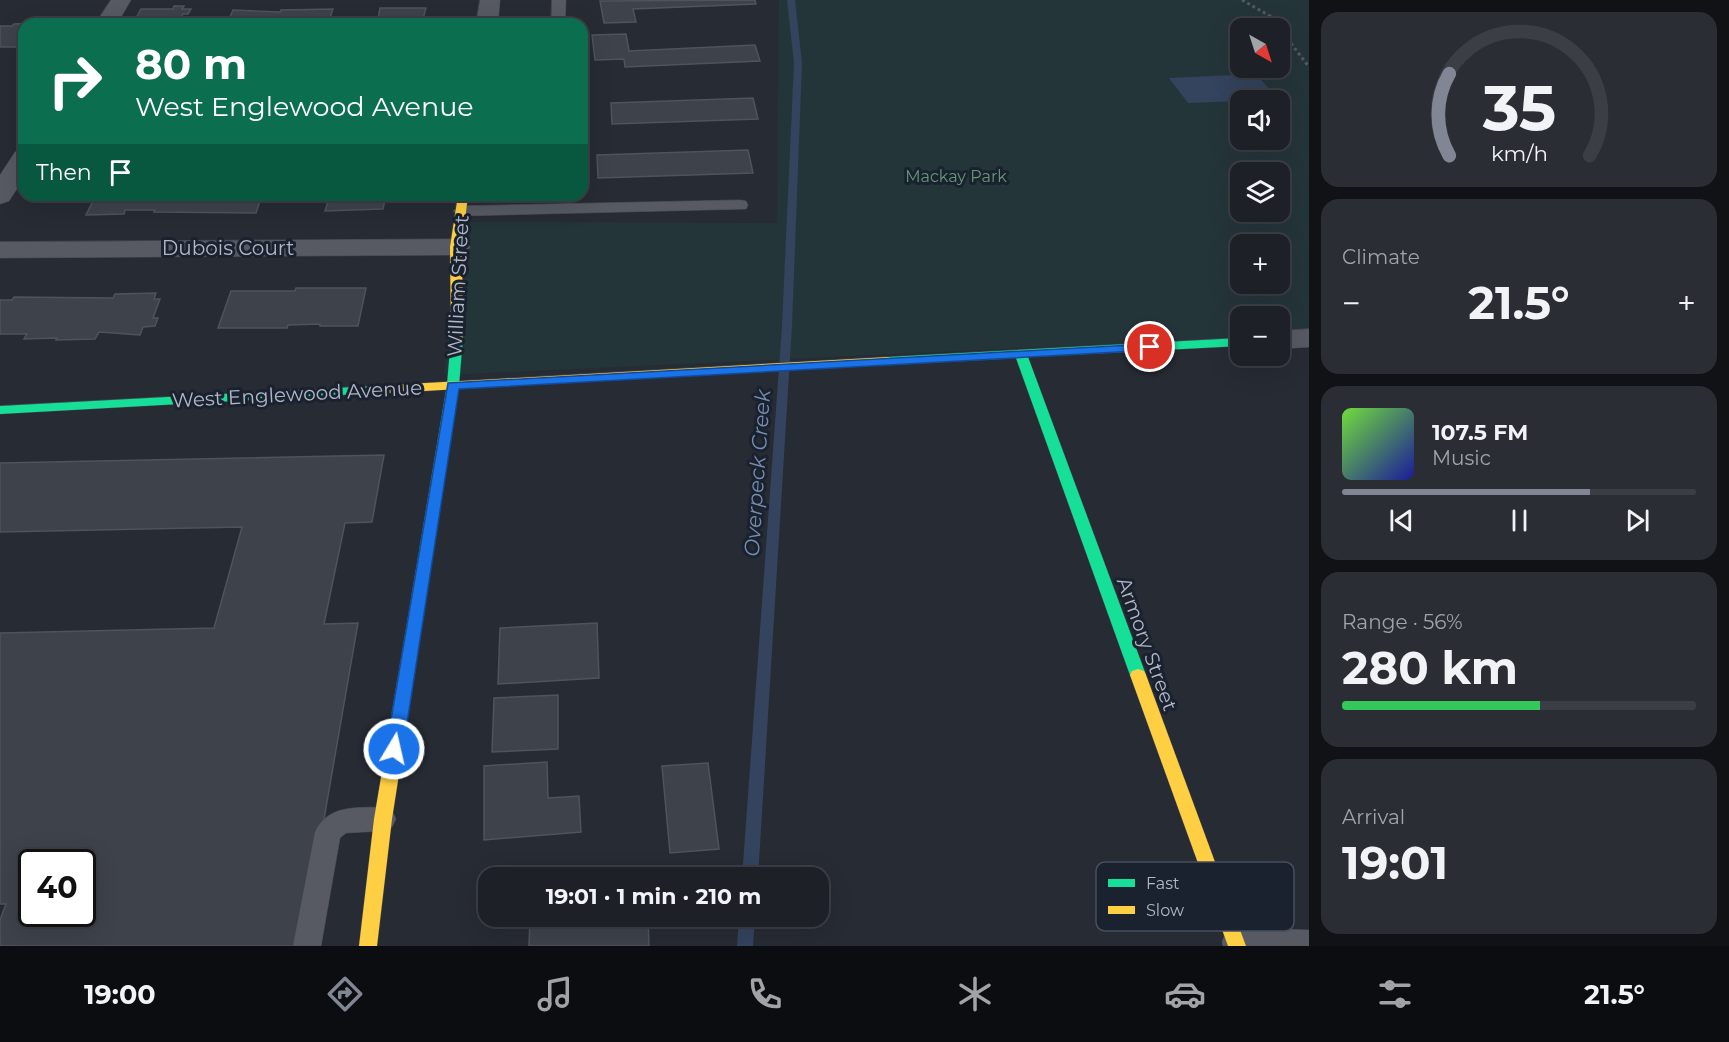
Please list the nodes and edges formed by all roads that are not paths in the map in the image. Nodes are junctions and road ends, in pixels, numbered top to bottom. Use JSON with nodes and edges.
{"nodes":[{"id":1,"x":121,"y":0,"type":"edge"},
{"id":2,"x":490,"y":0,"type":"edge"},
{"id":3,"x":559,"y":0,"type":"edge"},
{"id":4,"x":110,"y":18,"type":"edge"},
{"id":5,"x":488,"y":18,"type":"edge"},
{"id":6,"x":558,"y":18,"type":"edge"},
{"id":7,"x":18,"y":167,"type":"edge"},
{"id":8,"x":0,"y":196,"type":"edge"},
{"id":9,"x":551,"y":202,"type":"edge"},
{"id":10,"x":462,"y":203,"type":"edge"},
{"id":11,"x":740,"y":205,"type":"dead end"},
{"id":12,"x":456,"y":247,"type":"junction"},
{"id":13,"x":0,"y":250,"type":"edge"},
{"id":14,"x":1309,"y":338,"type":"edge"},
{"id":15,"x":1290,"y":339,"type":"edge"},
{"id":16,"x":1230,"y":343,"type":"edge"},
{"id":17,"x":1021,"y":355,"type":"junction"},
{"id":18,"x":453,"y":386,"type":"junction"},
{"id":19,"x":0,"y":410,"type":"edge"},
{"id":20,"x":383,"y":819,"type":"junction"},
{"id":21,"x":1206,"y":862,"type":"edge"},
{"id":22,"x":1236,"y":944,"type":"edge"},
{"id":23,"x":1309,"y":944,"type":"edge"},
{"id":24,"x":307,"y":946,"type":"edge"},
{"id":25,"x":368,"y":946,"type":"edge"}],
"edges":[{"from":1,"to":4,"type":"street"},
{"from":2,"to":5,"type":"street"},
{"from":3,"to":6,"type":"lane"},
{"from":7,"to":8,"type":"street"},
{"from":9,"to":10,"type":"lane"},
{"from":9,"to":11,"type":"lane"},
{"from":10,"to":12,"type":"street","name":"William Street"},
{"from":12,"to":13,"type":"street","name":"Dubois Court"},
{"from":12,"to":18,"type":"street","name":"William Street"},
{"from":14,"to":15,"type":"street"},
{"from":16,"to":17,"type":"street","name":"West Englewood Avenue"},
{"from":17,"to":18,"type":"street","name":"West Englewood Avenue"},
{"from":17,"to":21,"type":"street","name":"Armory Street"},
{"from":18,"to":19,"type":"street","name":"West Englewood Avenue"},
{"from":18,"to":20,"type":"street","name":"William Street"},
{"from":20,"to":24,"type":"lane"},
{"from":20,"to":25,"type":"street","name":"William Street"},
{"from":22,"to":23,"type":"lane"}]}
